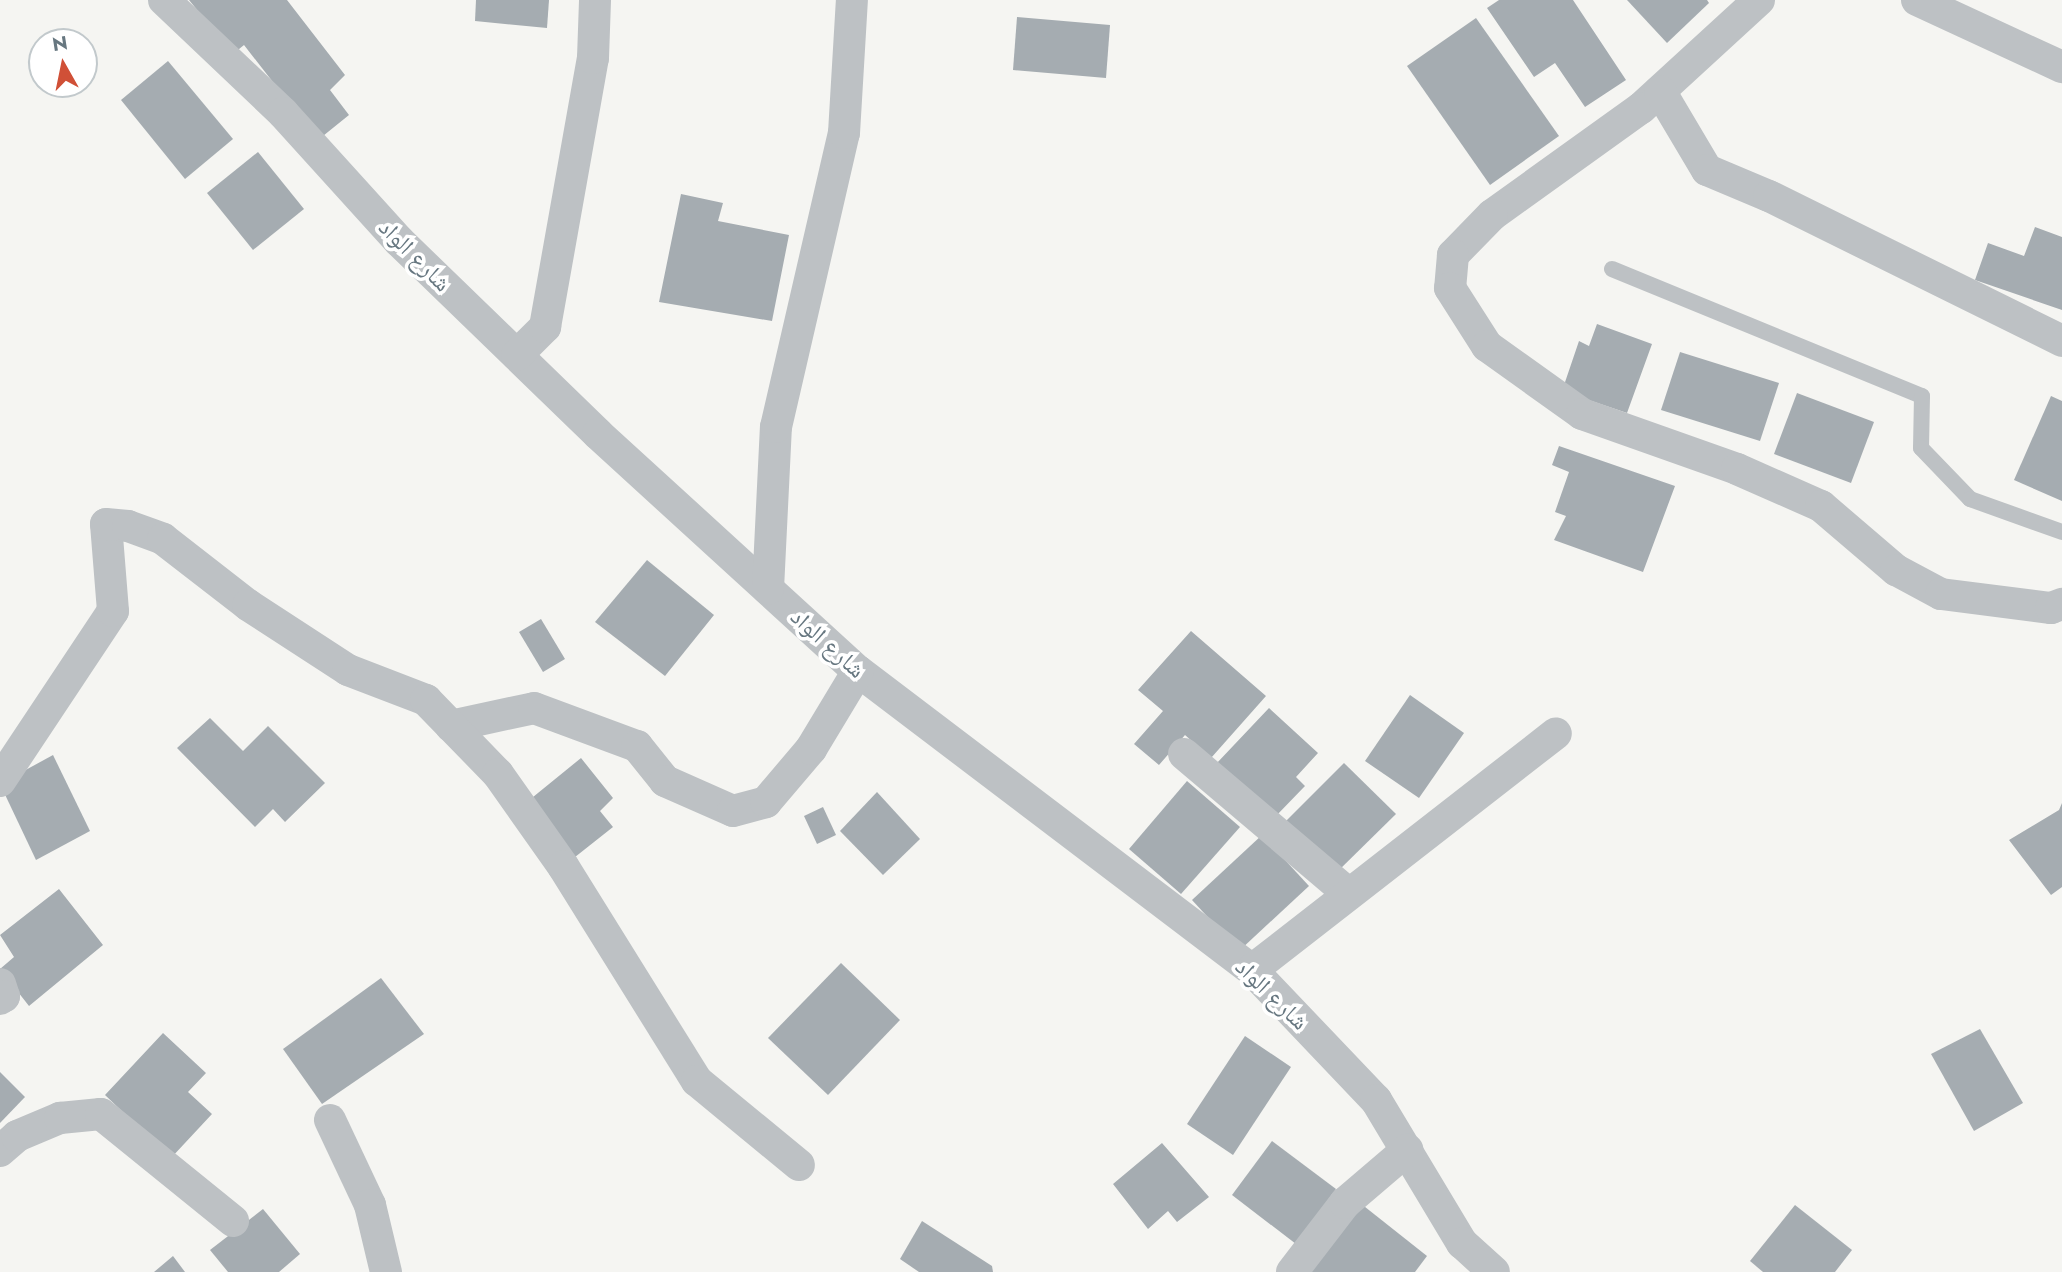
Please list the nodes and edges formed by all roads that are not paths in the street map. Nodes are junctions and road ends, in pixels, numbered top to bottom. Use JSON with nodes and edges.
{"nodes":[{"id":1,"x":164,"y":0,"type":"edge"},
{"id":2,"x":595,"y":0,"type":"edge"},
{"id":3,"x":852,"y":0,"type":"edge"},
{"id":4,"x":1759,"y":0,"type":"edge"},
{"id":5,"x":1917,"y":0,"type":"edge"},
{"id":6,"x":2062,"y":67,"type":"edge"},
{"id":7,"x":1660,"y":91,"type":"junction"},
{"id":8,"x":1612,"y":269,"type":"dead end"},
{"id":9,"x":2062,"y":341,"type":"edge"},
{"id":10,"x":517,"y":355,"type":"junction"},
{"id":11,"x":2062,"y":533,"type":"edge"},
{"id":12,"x":768,"y":589,"type":"junction"},
{"id":13,"x":2062,"y":604,"type":"edge"},
{"id":14,"x":858,"y":671,"type":"junction"},
{"id":15,"x":451,"y":726,"type":"junction"},
{"id":16,"x":1556,"y":733,"type":"dead end"},
{"id":17,"x":1184,"y":754,"type":"dead end"},
{"id":18,"x":0,"y":781,"type":"edge"},
{"id":19,"x":1349,"y":894,"type":"junction"},
{"id":20,"x":1252,"y":970,"type":"junction"},
{"id":21,"x":0,"y":984,"type":"edge"},
{"id":22,"x":0,"y":999,"type":"edge"},
{"id":23,"x":330,"y":1120,"type":"dead end"},
{"id":24,"x":1407,"y":1150,"type":"junction"},
{"id":25,"x":0,"y":1151,"type":"edge"},
{"id":26,"x":799,"y":1165,"type":"dead end"},
{"id":27,"x":233,"y":1221,"type":"dead end"},
{"id":28,"x":386,"y":1272,"type":"edge"},
{"id":29,"x":1292,"y":1272,"type":"edge"},
{"id":30,"x":1494,"y":1272,"type":"edge"}],
"edges":[{"from":1,"to":10,"type":"street","name":"شارع الواد"},
{"from":2,"to":10,"type":"street"},
{"from":3,"to":12,"type":"street"},
{"from":4,"to":7,"type":"street"},
{"from":5,"to":6,"type":"street"},
{"from":7,"to":9,"type":"street"},
{"from":7,"to":13,"type":"street"},
{"from":8,"to":11,"type":"lane"},
{"from":10,"to":12,"type":"street","name":"شارع الواد"},
{"from":12,"to":14,"type":"street","name":"شارع الواد"},
{"from":14,"to":15,"type":"street"},
{"from":14,"to":20,"type":"street","name":"شارع الواد"},
{"from":15,"to":18,"type":"street"},
{"from":15,"to":26,"type":"street"},
{"from":16,"to":19,"type":"street"},
{"from":17,"to":19,"type":"street"},
{"from":19,"to":20,"type":"street"},
{"from":20,"to":24,"type":"street","name":"شارع الواد"},
{"from":21,"to":22,"type":"street"},
{"from":23,"to":28,"type":"street"},
{"from":24,"to":29,"type":"street"},
{"from":24,"to":30,"type":"street","name":"شارع الواد"},
{"from":25,"to":27,"type":"street"}]}
